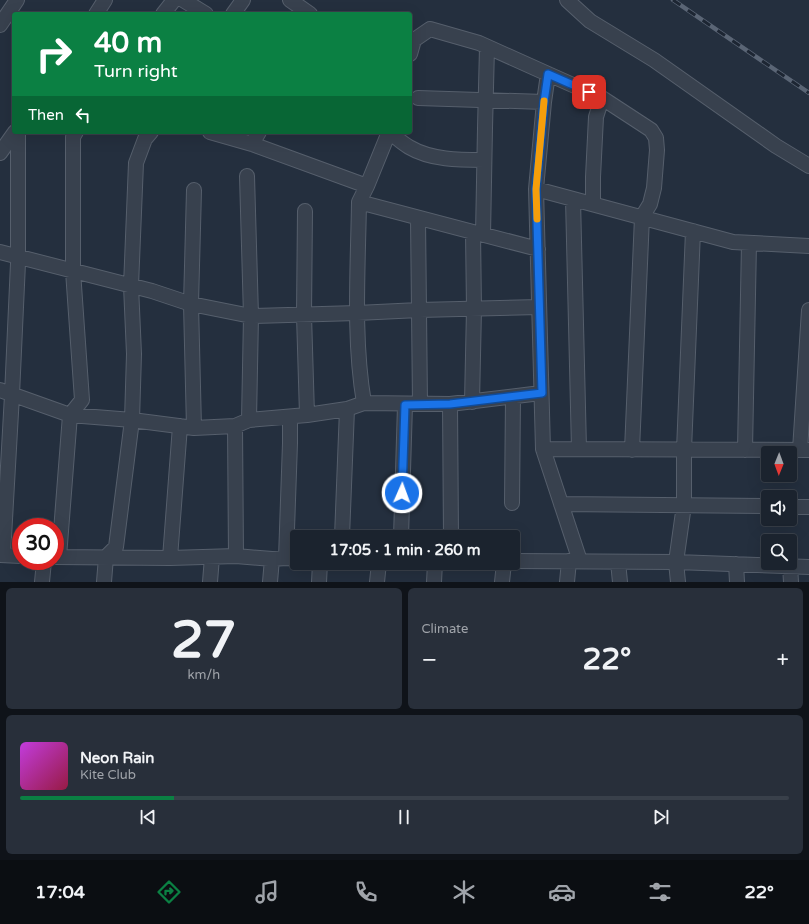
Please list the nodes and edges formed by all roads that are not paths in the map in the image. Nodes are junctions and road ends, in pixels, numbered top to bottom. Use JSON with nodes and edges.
{"nodes":[{"id":1,"x":17,"y":0,"type":"edge"},
{"id":2,"x":105,"y":0,"type":"edge"},
{"id":3,"x":174,"y":0,"type":"edge"},
{"id":4,"x":183,"y":0,"type":"edge"},
{"id":5,"x":243,"y":0,"type":"edge"},
{"id":6,"x":290,"y":0,"type":"edge"},
{"id":7,"x":567,"y":0,"type":"edge"},
{"id":8,"x":97,"y":12,"type":"edge"},
{"id":9,"x":165,"y":12,"type":"edge"},
{"id":10,"x":203,"y":12,"type":"edge"},
{"id":11,"x":234,"y":12,"type":"edge"},
{"id":12,"x":307,"y":12,"type":"edge"},
{"id":13,"x":2,"y":20,"type":"edge"},
{"id":14,"x":412,"y":47,"type":"edge"},
{"id":15,"x":488,"y":47,"type":"junction"},
{"id":16,"x":548,"y":74,"type":"junction"},
{"id":17,"x":418,"y":98,"type":"dead end"},
{"id":18,"x":602,"y":98,"type":"junction"},
{"id":19,"x":486,"y":100,"type":"junction"},
{"id":20,"x":544,"y":102,"type":"junction"},
{"id":21,"x":14,"y":134,"type":"edge"},
{"id":22,"x":18,"y":134,"type":"edge"},
{"id":23,"x":75,"y":134,"type":"edge"},
{"id":24,"x":149,"y":134,"type":"edge"},
{"id":25,"x":217,"y":134,"type":"edge"},
{"id":26,"x":258,"y":134,"type":"edge"},
{"id":27,"x":388,"y":134,"type":"edge"},
{"id":28,"x":392,"y":134,"type":"edge"},
{"id":29,"x":252,"y":144,"type":"junction"},
{"id":30,"x":0,"y":153,"type":"edge"},
{"id":31,"x":484,"y":160,"type":"junction"},
{"id":32,"x":809,"y":166,"type":"edge"},
{"id":33,"x":247,"y":176,"type":"dead end"},
{"id":34,"x":367,"y":186,"type":"junction"},
{"id":35,"x":536,"y":189,"type":"junction"},
{"id":36,"x":194,"y":190,"type":"dead end"},
{"id":37,"x":573,"y":199,"type":"junction"},
{"id":38,"x":359,"y":202,"type":"junction"},
{"id":39,"x":593,"y":204,"type":"junction"},
{"id":40,"x":305,"y":211,"type":"dead end"},
{"id":41,"x":642,"y":217,"type":"junction"},
{"id":42,"x":418,"y":218,"type":"junction"},
{"id":43,"x":693,"y":231,"type":"junction"},
{"id":44,"x":478,"y":234,"type":"junction"},
{"id":45,"x":748,"y":243,"type":"junction"},
{"id":46,"x":809,"y":246,"type":"edge"},
{"id":47,"x":538,"y":249,"type":"junction"},
{"id":48,"x":0,"y":252,"type":"edge"},
{"id":49,"x":18,"y":257,"type":"junction"},
{"id":50,"x":73,"y":271,"type":"junction"},
{"id":51,"x":132,"y":286,"type":"junction"},
{"id":52,"x":191,"y":304,"type":"junction"},
{"id":53,"x":539,"y":307,"type":"junction"},
{"id":54,"x":474,"y":309,"type":"junction"},
{"id":55,"x":419,"y":310,"type":"junction"},
{"id":56,"x":809,"y":310,"type":"edge"},
{"id":57,"x":357,"y":314,"type":"junction"},
{"id":58,"x":304,"y":315,"type":"junction"},
{"id":59,"x":252,"y":316,"type":"junction"},
{"id":60,"x":6,"y":392,"type":"edge"},
{"id":61,"x":542,"y":393,"type":"junction"},
{"id":62,"x":513,"y":397,"type":"junction"},
{"id":63,"x":472,"y":402,"type":"junction"},
{"id":64,"x":364,"y":403,"type":"junction"},
{"id":65,"x":420,"y":404,"type":"junction"},
{"id":66,"x":450,"y":404,"type":"junction"},
{"id":67,"x":405,"y":405,"type":"junction"},
{"id":68,"x":347,"y":409,"type":"junction"},
{"id":69,"x":70,"y":415,"type":"junction"},
{"id":70,"x":307,"y":415,"type":"junction"},
{"id":71,"x":290,"y":417,"type":"junction"},
{"id":72,"x":132,"y":420,"type":"junction"},
{"id":73,"x":249,"y":420,"type":"junction"},
{"id":74,"x":235,"y":426,"type":"junction"},
{"id":75,"x":187,"y":427,"type":"junction"},
{"id":76,"x":543,"y":449,"type":"junction"},
{"id":77,"x":579,"y":450,"type":"junction"},
{"id":78,"x":632,"y":450,"type":"junction"},
{"id":79,"x":684,"y":450,"type":"junction"},
{"id":80,"x":745,"y":450,"type":"junction"},
{"id":81,"x":804,"y":450,"type":"edge"},
{"id":82,"x":512,"y":503,"type":"dead end"},
{"id":83,"x":561,"y":504,"type":"junction"},
{"id":84,"x":684,"y":505,"type":"junction"},
{"id":85,"x":761,"y":506,"type":"edge"},
{"id":86,"x":797,"y":507,"type":"edge"},
{"id":87,"x":809,"y":507,"type":"edge"},
{"id":88,"x":61,"y":518,"type":"edge"},
{"id":89,"x":342,"y":530,"type":"edge"},
{"id":90,"x":401,"y":530,"type":"edge"},
{"id":91,"x":450,"y":530,"type":"edge"},
{"id":92,"x":1,"y":555,"type":"edge"},
{"id":93,"x":12,"y":556,"type":"edge"},
{"id":94,"x":236,"y":556,"type":"junction"},
{"id":95,"x":64,"y":557,"type":"edge"},
{"id":96,"x":106,"y":557,"type":"junction"},
{"id":97,"x":212,"y":557,"type":"junction"},
{"id":98,"x":170,"y":558,"type":"junction"},
{"id":99,"x":285,"y":558,"type":"edge"},
{"id":100,"x":520,"y":561,"type":"edge"},
{"id":101,"x":574,"y":561,"type":"junction"},
{"id":102,"x":618,"y":562,"type":"junction"},
{"id":103,"x":676,"y":562,"type":"junction"},
{"id":104,"x":736,"y":564,"type":"junction"},
{"id":105,"x":761,"y":565,"type":"edge"},
{"id":106,"x":797,"y":566,"type":"edge"},
{"id":107,"x":809,"y":566,"type":"edge"},
{"id":108,"x":43,"y":570,"type":"edge"},
{"id":109,"x":320,"y":570,"type":"edge"},
{"id":110,"x":378,"y":570,"type":"edge"},
{"id":111,"x":435,"y":570,"type":"edge"},
{"id":112,"x":503,"y":570,"type":"edge"},
{"id":113,"x":790,"y":570,"type":"edge"},
{"id":114,"x":42,"y":582,"type":"edge"},
{"id":115,"x":104,"y":582,"type":"edge"},
{"id":116,"x":210,"y":582,"type":"edge"},
{"id":117,"x":270,"y":582,"type":"edge"},
{"id":118,"x":319,"y":582,"type":"edge"},
{"id":119,"x":377,"y":582,"type":"edge"},
{"id":120,"x":434,"y":582,"type":"edge"},
{"id":121,"x":502,"y":582,"type":"edge"},
{"id":122,"x":567,"y":582,"type":"edge"},
{"id":123,"x":620,"y":582,"type":"edge"},
{"id":124,"x":678,"y":582,"type":"edge"},
{"id":125,"x":737,"y":582,"type":"edge"},
{"id":126,"x":790,"y":582,"type":"edge"}],
"edges":[{"from":1,"to":13,"type":"street"},
{"from":2,"to":8,"type":"street"},
{"from":3,"to":9,"type":"street"},
{"from":4,"to":10,"type":"street"},
{"from":5,"to":11,"type":"street"},
{"from":6,"to":12,"type":"street"},
{"from":7,"to":32,"type":"street"},
{"from":14,"to":15,"type":"street"},
{"from":15,"to":16,"type":"street"},
{"from":15,"to":19,"type":"street"},
{"from":16,"to":18,"type":"street"},
{"from":16,"to":20,"type":"street"},
{"from":17,"to":19,"type":"street"},
{"from":18,"to":39,"type":"street"},
{"from":18,"to":41,"type":"street"},
{"from":19,"to":20,"type":"street"},
{"from":19,"to":31,"type":"street"},
{"from":20,"to":35,"type":"street"},
{"from":21,"to":30,"type":"street"},
{"from":22,"to":49,"type":"street"},
{"from":23,"to":50,"type":"street"},
{"from":24,"to":51,"type":"street"},
{"from":25,"to":29,"type":"street"},
{"from":26,"to":29,"type":"street"},
{"from":27,"to":34,"type":"street"},
{"from":28,"to":31,"type":"street"},
{"from":29,"to":34,"type":"street"},
{"from":31,"to":44,"type":"street"},
{"from":33,"to":59,"type":"street"},
{"from":34,"to":38,"type":"street"},
{"from":35,"to":37,"type":"street"},
{"from":35,"to":47,"type":"street"},
{"from":36,"to":52,"type":"street"},
{"from":37,"to":39,"type":"street"},
{"from":37,"to":77,"type":"street"},
{"from":38,"to":42,"type":"street"},
{"from":38,"to":57,"type":"street"},
{"from":39,"to":41,"type":"street"},
{"from":40,"to":58,"type":"street"},
{"from":41,"to":43,"type":"street"},
{"from":41,"to":78,"type":"street"},
{"from":42,"to":44,"type":"street"},
{"from":42,"to":55,"type":"street"},
{"from":43,"to":45,"type":"street"},
{"from":43,"to":79,"type":"street"},
{"from":44,"to":47,"type":"street"},
{"from":44,"to":54,"type":"street"},
{"from":45,"to":46,"type":"street"},
{"from":45,"to":80,"type":"street"},
{"from":47,"to":53,"type":"street"},
{"from":48,"to":49,"type":"street"},
{"from":49,"to":50,"type":"street"},
{"from":49,"to":60,"type":"street"},
{"from":50,"to":51,"type":"street"},
{"from":50,"to":69,"type":"street"},
{"from":51,"to":52,"type":"street"},
{"from":51,"to":72,"type":"street"},
{"from":52,"to":59,"type":"street"},
{"from":52,"to":75,"type":"street"},
{"from":53,"to":54,"type":"street"},
{"from":53,"to":61,"type":"street"},
{"from":54,"to":55,"type":"street"},
{"from":54,"to":63,"type":"street"},
{"from":55,"to":57,"type":"street"},
{"from":55,"to":65,"type":"street"},
{"from":56,"to":81,"type":"street"},
{"from":57,"to":58,"type":"street"},
{"from":57,"to":64,"type":"street"},
{"from":58,"to":59,"type":"street"},
{"from":58,"to":70,"type":"street"},
{"from":59,"to":73,"type":"street"},
{"from":60,"to":69,"type":"street"},
{"from":60,"to":92,"type":"street"},
{"from":61,"to":62,"type":"street"},
{"from":61,"to":76,"type":"street"},
{"from":62,"to":63,"type":"street"},
{"from":62,"to":82,"type":"street"},
{"from":63,"to":66,"type":"street"},
{"from":64,"to":67,"type":"street"},
{"from":64,"to":68,"type":"street"},
{"from":65,"to":66,"type":"street"},
{"from":65,"to":67,"type":"street"},
{"from":66,"to":91,"type":"street"},
{"from":67,"to":90,"type":"street"},
{"from":68,"to":70,"type":"street"},
{"from":68,"to":89,"type":"street"},
{"from":69,"to":72,"type":"street"},
{"from":69,"to":88,"type":"street"},
{"from":70,"to":71,"type":"street"},
{"from":71,"to":73,"type":"street"},
{"from":71,"to":99,"type":"street"},
{"from":72,"to":75,"type":"street"},
{"from":72,"to":96,"type":"street"},
{"from":73,"to":74,"type":"street"},
{"from":74,"to":75,"type":"street"},
{"from":74,"to":94,"type":"street"},
{"from":75,"to":98,"type":"street"},
{"from":76,"to":77,"type":"street"},
{"from":76,"to":83,"type":"street"},
{"from":77,"to":78,"type":"street"},
{"from":78,"to":79,"type":"street"},
{"from":79,"to":80,"type":"street"},
{"from":79,"to":84,"type":"street"},
{"from":80,"to":81,"type":"street"},
{"from":83,"to":84,"type":"street"},
{"from":83,"to":101,"type":"street"},
{"from":84,"to":85,"type":"street"},
{"from":84,"to":103,"type":"street"},
{"from":86,"to":87,"type":"street"},
{"from":92,"to":93,"type":"street"},
{"from":94,"to":97,"type":"street"},
{"from":94,"to":99,"type":"street"},
{"from":95,"to":96,"type":"street"},
{"from":96,"to":98,"type":"street"},
{"from":96,"to":115,"type":"street"},
{"from":97,"to":98,"type":"street"},
{"from":97,"to":116,"type":"street"},
{"from":99,"to":117,"type":"street"},
{"from":100,"to":101,"type":"street"},
{"from":101,"to":102,"type":"street"},
{"from":101,"to":122,"type":"street"},
{"from":102,"to":103,"type":"street"},
{"from":102,"to":123,"type":"street"},
{"from":103,"to":104,"type":"street"},
{"from":103,"to":124,"type":"street"},
{"from":104,"to":105,"type":"street"},
{"from":104,"to":125,"type":"street"},
{"from":106,"to":107,"type":"street"},
{"from":108,"to":114,"type":"street"},
{"from":109,"to":118,"type":"street"},
{"from":110,"to":119,"type":"street"},
{"from":111,"to":120,"type":"street"},
{"from":112,"to":121,"type":"street"},
{"from":113,"to":126,"type":"street"}]}
